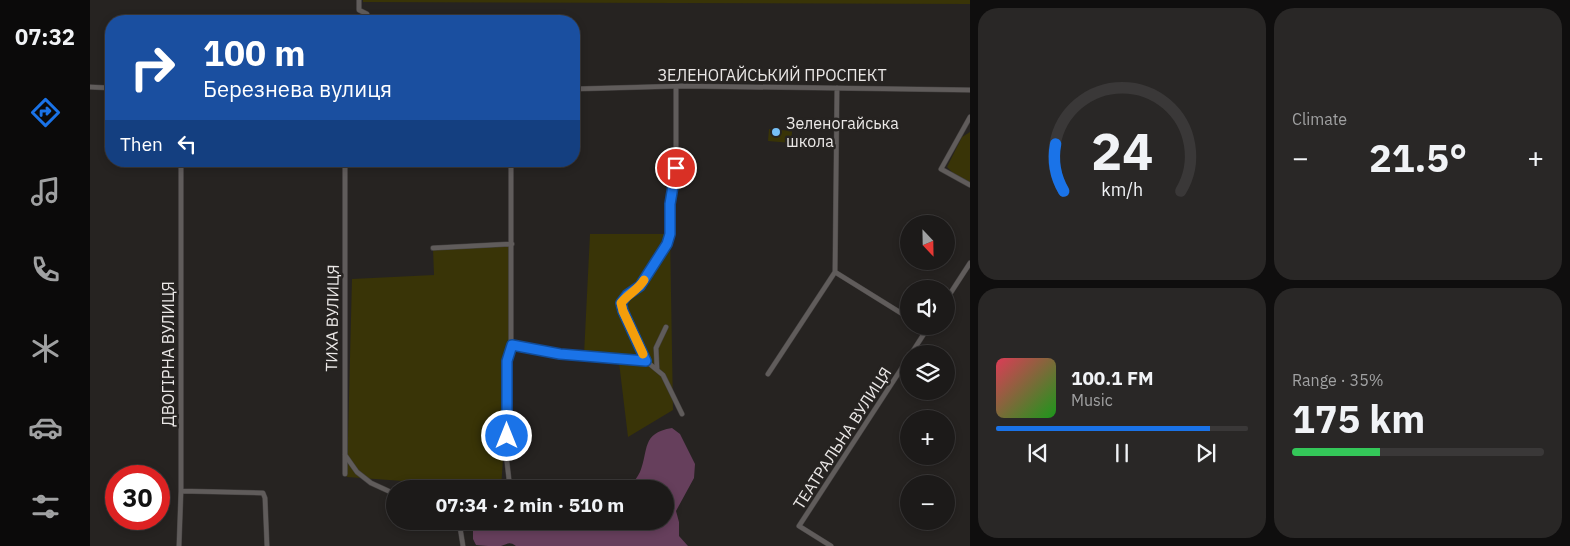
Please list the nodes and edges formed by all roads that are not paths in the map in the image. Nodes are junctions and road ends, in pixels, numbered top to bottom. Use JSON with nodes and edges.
{"nodes":[{"id":1,"x":359,"y":0,"type":"edge"},
{"id":2,"x":367,"y":15,"type":"edge"},
{"id":3,"x":676,"y":86,"type":"junction"},
{"id":4,"x":90,"y":88,"type":"edge"},
{"id":5,"x":105,"y":88,"type":"edge"},
{"id":6,"x":837,"y":88,"type":"junction"},
{"id":7,"x":580,"y":89,"type":"edge"},
{"id":8,"x":970,"y":90,"type":"edge"},
{"id":9,"x":970,"y":118,"type":"edge"},
{"id":10,"x":676,"y":152,"type":"dead end"},
{"id":11,"x":181,"y":167,"type":"edge"},
{"id":12,"x":345,"y":167,"type":"edge"},
{"id":13,"x":511,"y":167,"type":"edge"},
{"id":14,"x":676,"y":168,"type":"dead end"},
{"id":15,"x":970,"y":185,"type":"edge"},
{"id":16,"x":512,"y":244,"type":"junction"},
{"id":17,"x":433,"y":248,"type":"dead end"},
{"id":18,"x":970,"y":263,"type":"edge"},
{"id":19,"x":835,"y":272,"type":"junction"},
{"id":20,"x":955,"y":286,"type":"edge"},
{"id":21,"x":900,"y":312,"type":"edge"},
{"id":22,"x":666,"y":327,"type":"dead end"},
{"id":23,"x":512,"y":345,"type":"junction"},
{"id":24,"x":646,"y":361,"type":"junction"},
{"id":25,"x":657,"y":369,"type":"junction"},
{"id":26,"x":900,"y":372,"type":"edge"},
{"id":27,"x":768,"y":374,"type":"dead end"},
{"id":28,"x":682,"y":414,"type":"dead end"},
{"id":29,"x":345,"y":456,"type":"junction"},
{"id":30,"x":345,"y":474,"type":"dead end"},
{"id":31,"x":509,"y":480,"type":"edge"},
{"id":32,"x":386,"y":490,"type":"edge"},
{"id":33,"x":181,"y":491,"type":"junction"},
{"id":34,"x":460,"y":530,"type":"edge"},
{"id":35,"x":179,"y":546,"type":"edge"},
{"id":36,"x":267,"y":546,"type":"edge"},
{"id":37,"x":463,"y":546,"type":"edge"},
{"id":38,"x":831,"y":546,"type":"edge"}],
"edges":[{"from":1,"to":2,"type":"street"},
{"from":3,"to":6,"type":"street","name":"ЗЕЛЕНОГАЙСЬКИЙ ПРОСПЕКТ"},
{"from":3,"to":7,"type":"street","name":"ЗЕЛЕНОГАЙСЬКИЙ ПРОСПЕКТ"},
{"from":3,"to":10,"type":"street"},
{"from":4,"to":5,"type":"street"},
{"from":6,"to":8,"type":"street","name":"ЗЕЛЕНОГАЙСЬКИЙ ПРОСПЕКТ"},
{"from":6,"to":19,"type":"street"},
{"from":9,"to":15,"type":"street"},
{"from":11,"to":33,"type":"street","name":"ДВОГІРНА ВУЛИЦЯ"},
{"from":12,"to":29,"type":"street","name":"ТИХА ВУЛИЦЯ"},
{"from":13,"to":16,"type":"street"},
{"from":14,"to":24,"type":"street"},
{"from":16,"to":17,"type":"street"},
{"from":16,"to":23,"type":"street"},
{"from":18,"to":20,"type":"street"},
{"from":19,"to":21,"type":"street"},
{"from":19,"to":27,"type":"street"},
{"from":22,"to":25,"type":"street"},
{"from":23,"to":24,"type":"street"},
{"from":23,"to":31,"type":"street"},
{"from":24,"to":25,"type":"street"},
{"from":25,"to":28,"type":"street"},
{"from":26,"to":38,"type":"street","name":"ТЕАТРАЛЬНА ВУЛИЦЯ"},
{"from":29,"to":30,"type":"street","name":"ТИХА ВУЛИЦЯ"},
{"from":29,"to":32,"type":"street"},
{"from":33,"to":35,"type":"street","name":"ДВОГІРНА ВУЛИЦЯ"},
{"from":33,"to":36,"type":"street"},
{"from":34,"to":37,"type":"street"}]}
